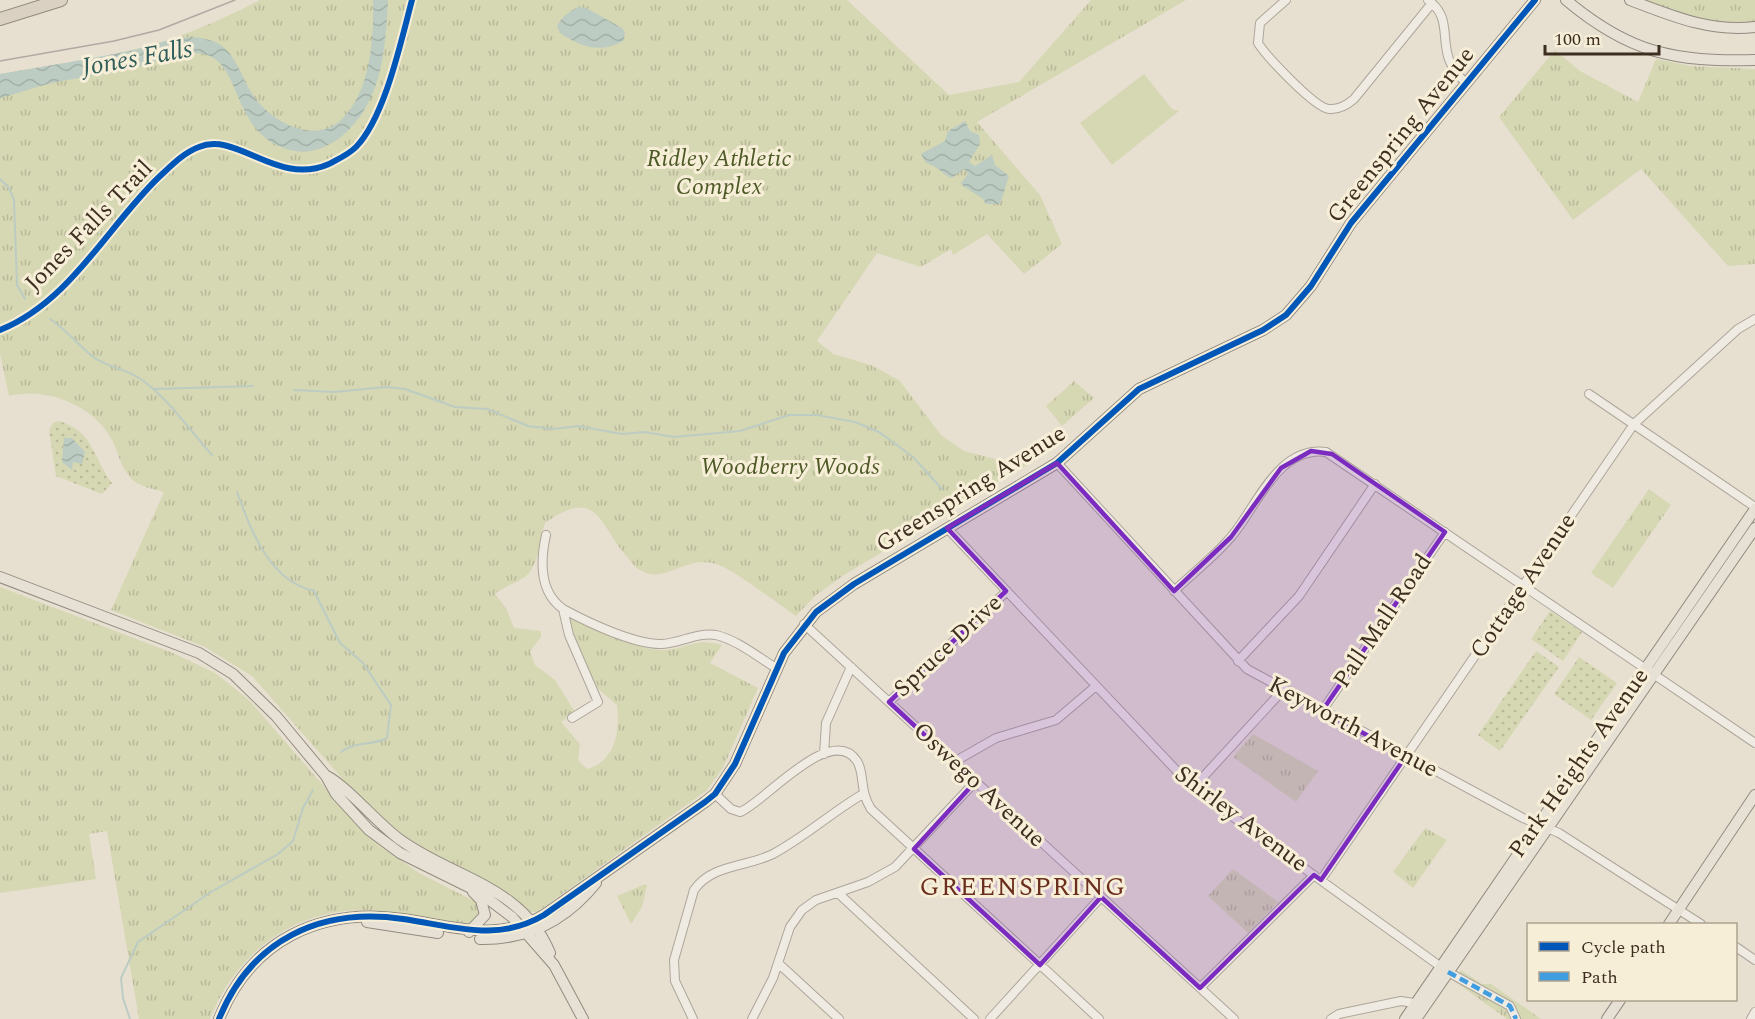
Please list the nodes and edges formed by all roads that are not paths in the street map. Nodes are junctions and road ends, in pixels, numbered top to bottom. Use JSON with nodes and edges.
{"nodes":[{"id":1,"x":61,"y":0,"type":"edge"},
{"id":2,"x":1286,"y":0,"type":"edge"},
{"id":3,"x":1535,"y":0,"type":"edge"},
{"id":4,"x":1566,"y":0,"type":"edge"},
{"id":5,"x":1630,"y":0,"type":"edge"},
{"id":6,"x":1430,"y":2,"type":"edge"},
{"id":7,"x":23,"y":13,"type":"junction"},
{"id":8,"x":0,"y":19,"type":"edge"},
{"id":9,"x":0,"y":26,"type":"edge"},
{"id":10,"x":1755,"y":27,"type":"edge"},
{"id":11,"x":1755,"y":60,"type":"edge"},
{"id":12,"x":1466,"y":83,"type":"junction"},
{"id":13,"x":1755,"y":319,"type":"edge"},
{"id":14,"x":1589,"y":394,"type":"dead end"},
{"id":15,"x":1634,"y":424,"type":"junction"},
{"id":16,"x":1057,"y":463,"type":"junction"},
{"id":17,"x":1375,"y":484,"type":"junction"},
{"id":18,"x":1755,"y":508,"type":"edge"},
{"id":19,"x":947,"y":528,"type":"junction"},
{"id":20,"x":1755,"y":528,"type":"edge"},
{"id":21,"x":1445,"y":532,"type":"junction"},
{"id":22,"x":546,"y":535,"type":"dead end"},
{"id":23,"x":0,"y":577,"type":"edge"},
{"id":24,"x":1524,"y":585,"type":"junction"},
{"id":25,"x":1006,"y":591,"type":"junction"},
{"id":26,"x":1174,"y":591,"type":"junction"},
{"id":27,"x":563,"y":609,"type":"junction"},
{"id":28,"x":804,"y":624,"type":"junction"},
{"id":29,"x":1238,"y":661,"type":"junction"},
{"id":30,"x":851,"y":667,"type":"junction"},
{"id":31,"x":776,"y":668,"type":"junction"},
{"id":32,"x":1649,"y":671,"type":"junction"},
{"id":33,"x":1096,"y":686,"type":"junction"},
{"id":34,"x":1283,"y":690,"type":"junction"},
{"id":35,"x":889,"y":702,"type":"junction"},
{"id":36,"x":1322,"y":711,"type":"junction"},
{"id":37,"x":572,"y":718,"type":"dead end"},
{"id":38,"x":1755,"y":743,"type":"edge"},
{"id":39,"x":824,"y":754,"type":"junction"},
{"id":40,"x":1406,"y":756,"type":"junction"},
{"id":41,"x":954,"y":762,"type":"junction"},
{"id":42,"x":326,"y":776,"type":"junction"},
{"id":43,"x":975,"y":782,"type":"junction"},
{"id":44,"x":1193,"y":788,"type":"junction"},
{"id":45,"x":715,"y":794,"type":"junction"},
{"id":46,"x":863,"y":794,"type":"junction"},
{"id":47,"x":1755,"y":795,"type":"edge"},
{"id":48,"x":1542,"y":826,"type":"junction"},
{"id":49,"x":914,"y":849,"type":"junction"},
{"id":50,"x":1318,"y":877,"type":"junction"},
{"id":51,"x":466,"y":886,"type":"junction"},
{"id":52,"x":838,"y":893,"type":"junction"},
{"id":53,"x":1101,"y":897,"type":"junction"},
{"id":54,"x":1679,"y":910,"type":"junction"},
{"id":55,"x":322,"y":923,"type":"junction"},
{"id":56,"x":1670,"y":923,"type":"edge"},
{"id":57,"x":1699,"y":923,"type":"edge"},
{"id":58,"x":530,"y":928,"type":"junction"},
{"id":59,"x":470,"y":932,"type":"junction"},
{"id":60,"x":1737,"y":948,"type":"edge"},
{"id":61,"x":1755,"y":960,"type":"edge"},
{"id":62,"x":778,"y":963,"type":"junction"},
{"id":63,"x":1040,"y":965,"type":"junction"},
{"id":64,"x":1444,"y":969,"type":"junction"},
{"id":65,"x":1200,"y":988,"type":"junction"},
{"id":66,"x":1619,"y":1001,"type":"edge"},
{"id":67,"x":1420,"y":1005,"type":"junction"},
{"id":68,"x":1755,"y":1012,"type":"edge"},
{"id":69,"x":219,"y":1019,"type":"edge"},
{"id":70,"x":584,"y":1019,"type":"edge"},
{"id":71,"x":693,"y":1019,"type":"edge"},
{"id":72,"x":752,"y":1019,"type":"edge"},
{"id":73,"x":839,"y":1019,"type":"edge"},
{"id":74,"x":974,"y":1019,"type":"edge"},
{"id":75,"x":990,"y":1019,"type":"edge"},
{"id":76,"x":1099,"y":1019,"type":"edge"},
{"id":77,"x":1234,"y":1019,"type":"edge"},
{"id":78,"x":1331,"y":1019,"type":"edge"},
{"id":79,"x":1405,"y":1019,"type":"edge"},
{"id":80,"x":1416,"y":1019,"type":"edge"},
{"id":81,"x":1516,"y":1019,"type":"edge"},
{"id":82,"x":1607,"y":1019,"type":"edge"},
{"id":83,"x":1750,"y":1019,"type":"edge"}],
"edges":[{"from":1,"to":7,"type":"highway"},
{"from":2,"to":6,"type":"street"},
{"from":3,"to":12,"type":"main road","name":"Greenspring Avenue"},
{"from":4,"to":11,"type":"main road"},
{"from":5,"to":10,"type":"main road"},
{"from":6,"to":12,"type":"street"},
{"from":7,"to":8,"type":"highway"},
{"from":7,"to":9,"type":"highway"},
{"from":12,"to":16,"type":"main road","name":"Greenspring Avenue"},
{"from":13,"to":15,"type":"street","name":"Cottage Avenue"},
{"from":14,"to":15,"type":"street"},
{"from":15,"to":18,"type":"street"},
{"from":15,"to":24,"type":"street","name":"Cottage Avenue"},
{"from":16,"to":19,"type":"main road","name":"Greenspring Avenue"},
{"from":16,"to":26,"type":"street","name":"Keyworth Avenue"},
{"from":17,"to":21,"type":"street"},
{"from":17,"to":26,"type":"street"},
{"from":17,"to":29,"type":"street"},
{"from":18,"to":32,"type":"main road","name":"Park Heights Avenue"},
{"from":19,"to":25,"type":"street","name":"Shirley Avenue"},
{"from":19,"to":28,"type":"main road","name":"Greenspring Avenue"},
{"from":20,"to":32,"type":"main road","name":"Park Heights Avenue"},
{"from":21,"to":24,"type":"street"},
{"from":21,"to":36,"type":"street","name":"Pall Mall Road"},
{"from":22,"to":27,"type":"street"},
{"from":23,"to":42,"type":"main road"},
{"from":24,"to":32,"type":"street"},
{"from":24,"to":40,"type":"street","name":"Cottage Avenue"},
{"from":25,"to":33,"type":"street","name":"Shirley Avenue"},
{"from":25,"to":35,"type":"street","name":"Spruce Drive"},
{"from":26,"to":29,"type":"street","name":"Keyworth Avenue"},
{"from":27,"to":31,"type":"street"},
{"from":27,"to":37,"type":"street"},
{"from":28,"to":30,"type":"street","name":"Oswego Avenue"},
{"from":28,"to":31,"type":"main road","name":"Greenspring Avenue"},
{"from":29,"to":34,"type":"street","name":"Keyworth Avenue"},
{"from":30,"to":35,"type":"street","name":"Oswego Avenue"},
{"from":30,"to":39,"type":"street"},
{"from":31,"to":45,"type":"main road","name":"Greenspring Avenue"},
{"from":32,"to":38,"type":"street"},
{"from":32,"to":48,"type":"main road","name":"Park Heights Avenue"},
{"from":33,"to":41,"type":"street"},
{"from":33,"to":44,"type":"street","name":"Shirley Avenue"},
{"from":34,"to":36,"type":"street","name":"Keyworth Avenue"},
{"from":34,"to":44,"type":"street"},
{"from":35,"to":41,"type":"street","name":"Oswego Avenue"},
{"from":36,"to":40,"type":"street","name":"Keyworth Avenue"},
{"from":39,"to":45,"type":"street"},
{"from":39,"to":46,"type":"street"},
{"from":40,"to":48,"type":"street","name":"Keyworth Avenue"},
{"from":40,"to":50,"type":"street","name":"Cottage Avenue"},
{"from":41,"to":43,"type":"street","name":"Oswego Avenue"},
{"from":42,"to":51,"type":"main road"},
{"from":42,"to":58,"type":"main road"},
{"from":43,"to":49,"type":"street"},
{"from":43,"to":53,"type":"street","name":"Oswego Avenue"},
{"from":44,"to":50,"type":"street","name":"Shirley Avenue"},
{"from":45,"to":58,"type":"main road","name":"Greenspring Avenue"},
{"from":46,"to":49,"type":"street"},
{"from":46,"to":71,"type":"street"},
{"from":47,"to":54,"type":"main road"},
{"from":48,"to":54,"type":"street","name":"Keyworth Avenue"},
{"from":48,"to":64,"type":"main road","name":"Park Heights Avenue"},
{"from":49,"to":52,"type":"street"},
{"from":49,"to":63,"type":"street"},
{"from":50,"to":64,"type":"street","name":"Shirley Avenue"},
{"from":50,"to":65,"type":"street","name":"Cottage Avenue"},
{"from":51,"to":58,"type":"main road"},
{"from":51,"to":59,"type":"main road"},
{"from":52,"to":62,"type":"street"},
{"from":52,"to":74,"type":"street"},
{"from":53,"to":63,"type":"street"},
{"from":53,"to":65,"type":"street","name":"Oswego Avenue"},
{"from":54,"to":56,"type":"main road"},
{"from":54,"to":57,"type":"street","name":"Keyworth Avenue"},
{"from":55,"to":58,"type":"main road","name":"Greenspring Avenue"},
{"from":55,"to":59,"type":"main road","name":"Greenspring Avenue"},
{"from":55,"to":69,"type":"main road","name":"Greenspring Avenue"},
{"from":58,"to":59,"type":"main road","name":"Greenspring Avenue"},
{"from":58,"to":70,"type":"main road"},
{"from":60,"to":61,"type":"street"},
{"from":62,"to":72,"type":"street"},
{"from":62,"to":73,"type":"street"},
{"from":63,"to":75,"type":"street"},
{"from":63,"to":76,"type":"street"},
{"from":64,"to":67,"type":"main road","name":"Park Heights Avenue"},
{"from":64,"to":81,"type":"street","name":"Shirley Avenue"},
{"from":65,"to":77,"type":"street","name":"Oswego Avenue"},
{"from":66,"to":82,"type":"main road"},
{"from":67,"to":78,"type":"street"},
{"from":67,"to":79,"type":"main road","name":"Park Heights Avenue"},
{"from":67,"to":80,"type":"main road","name":"Park Heights Avenue"},
{"from":68,"to":83,"type":"street"}]}
